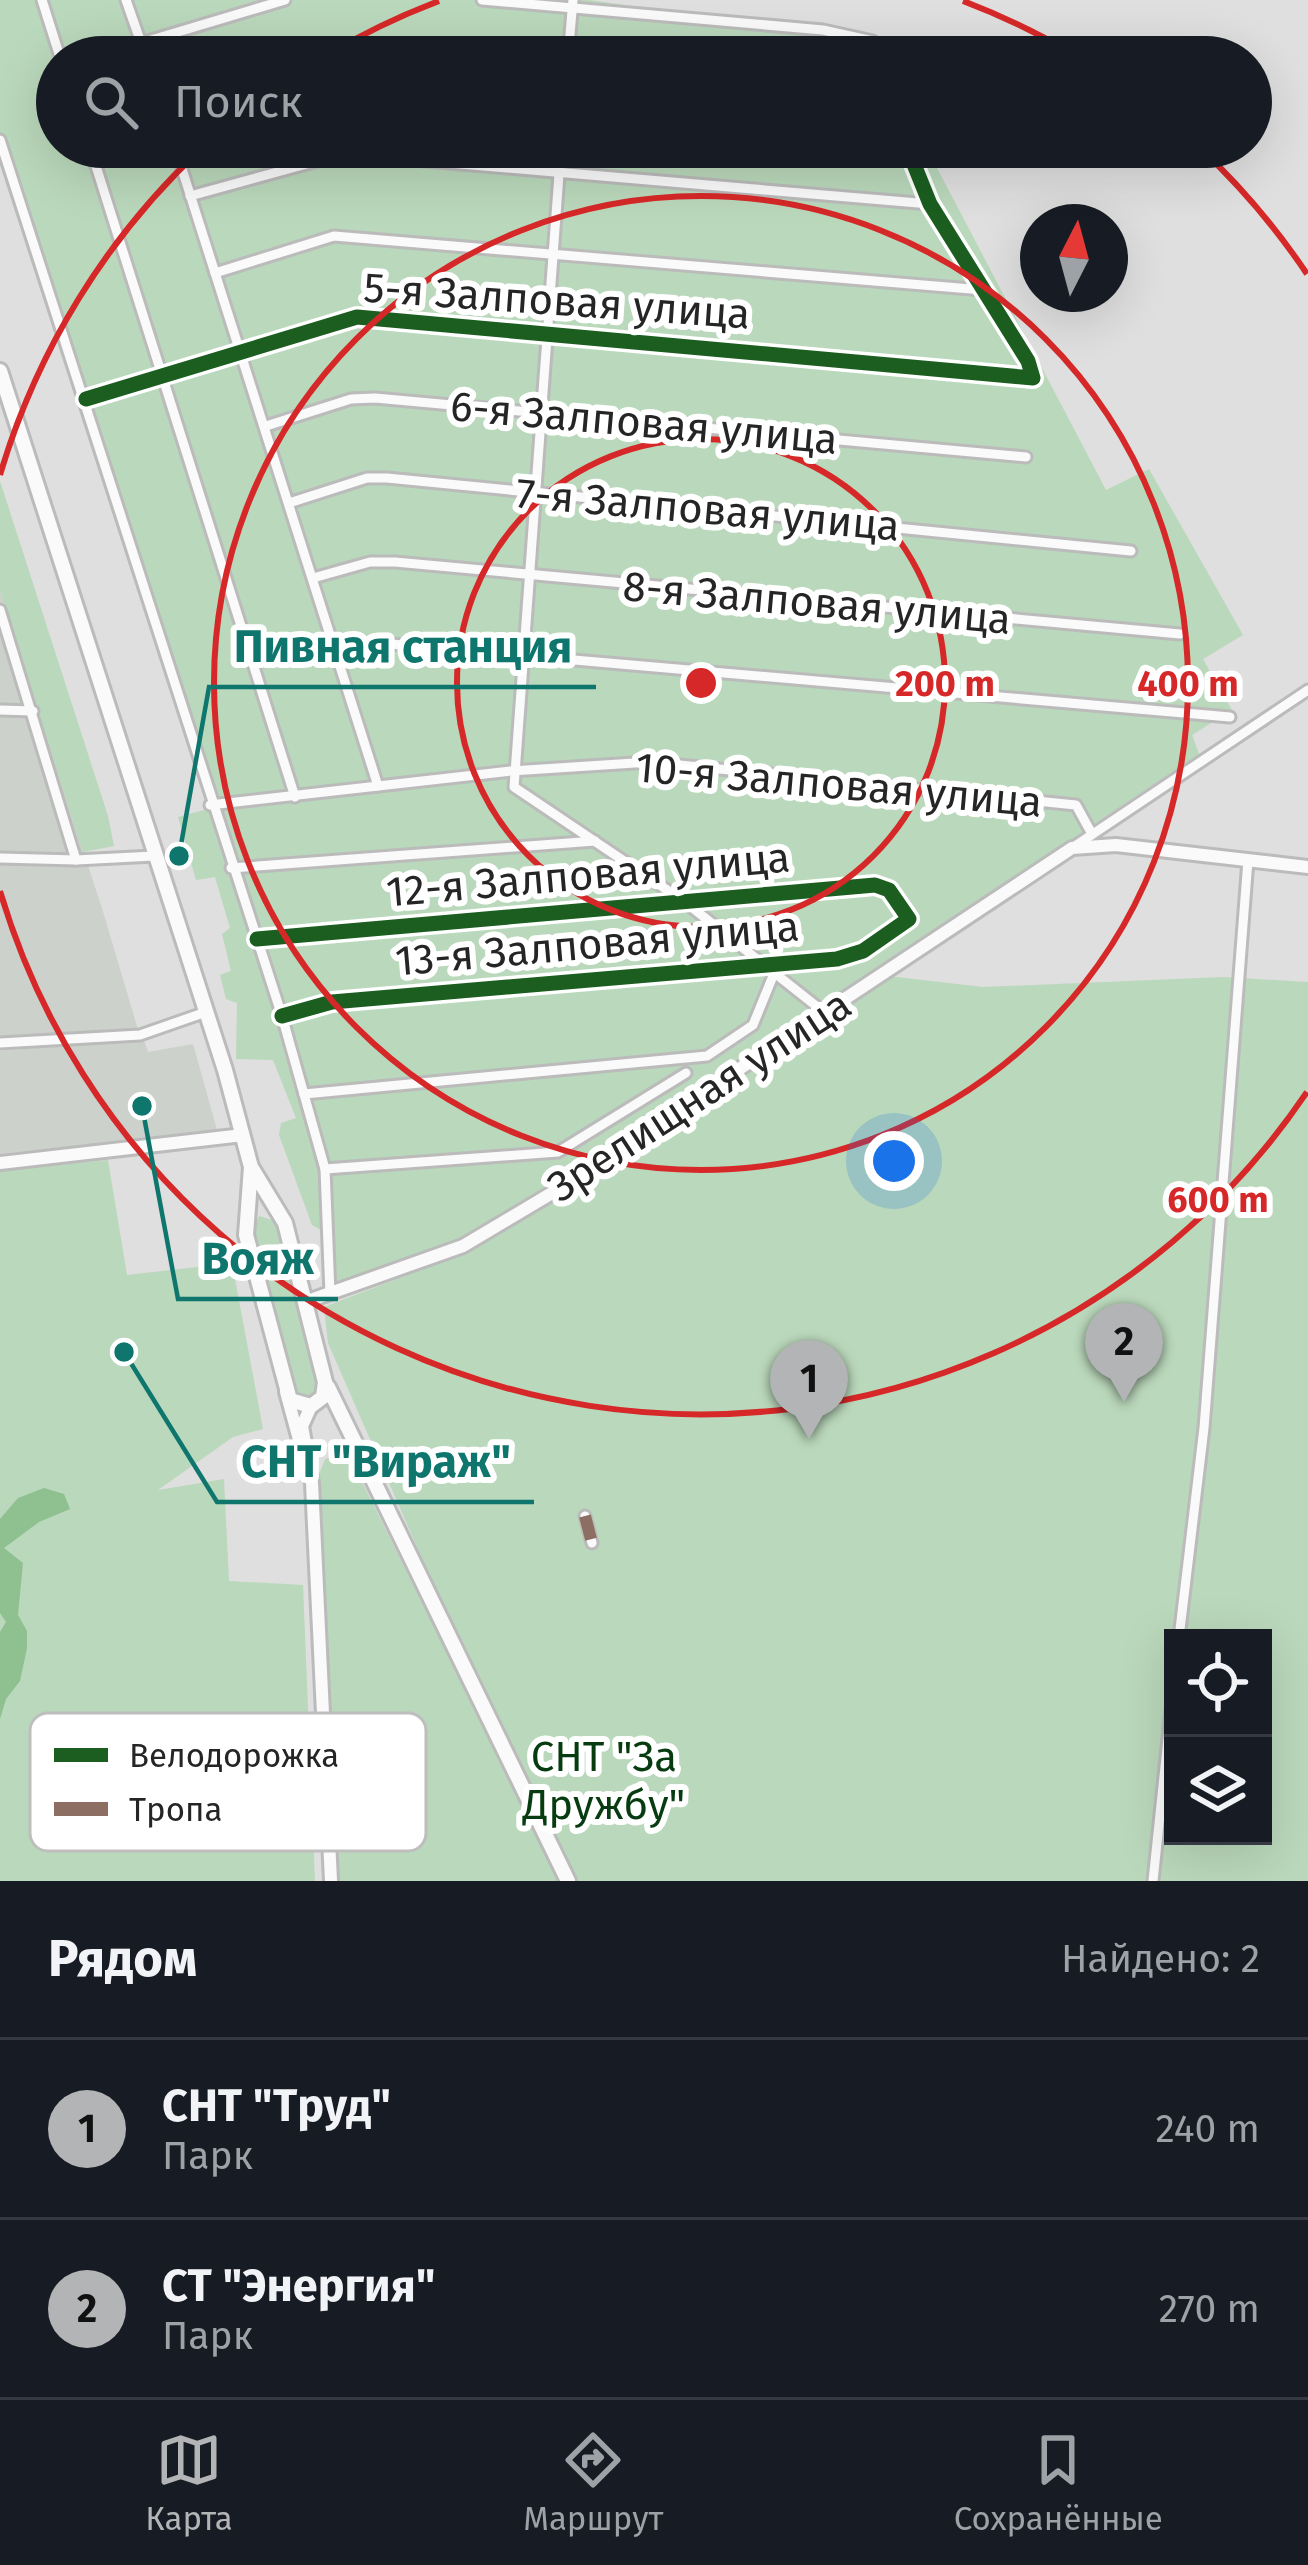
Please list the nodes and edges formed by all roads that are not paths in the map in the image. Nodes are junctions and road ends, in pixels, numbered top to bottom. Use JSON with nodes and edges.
{"nodes":[{"id":1,"x":42,"y":0,"type":"edge"},
{"id":2,"x":126,"y":0,"type":"edge"},
{"id":3,"x":285,"y":0,"type":"edge"},
{"id":4,"x":482,"y":0,"type":"edge"},
{"id":5,"x":573,"y":3,"type":"edge"},
{"id":6,"x":54,"y":36,"type":"edge"},
{"id":7,"x":138,"y":36,"type":"edge"},
{"id":8,"x":167,"y":36,"type":"edge"},
{"id":9,"x":570,"y":36,"type":"edge"},
{"id":10,"x":853,"y":36,"type":"edge"},
{"id":11,"x":0,"y":140,"type":"edge"},
{"id":12,"x":97,"y":168,"type":"edge"},
{"id":13,"x":181,"y":168,"type":"edge"},
{"id":14,"x":292,"y":168,"type":"edge"},
{"id":15,"x":512,"y":168,"type":"edge"},
{"id":16,"x":560,"y":168,"type":"edge"},
{"id":17,"x":915,"y":168,"type":"edge"},
{"id":18,"x":560,"y":172,"type":"junction"},
{"id":19,"x":190,"y":196,"type":"junction"},
{"id":20,"x":930,"y":204,"type":"junction"},
{"id":21,"x":554,"y":253,"type":"junction"},
{"id":22,"x":215,"y":273,"type":"junction"},
{"id":23,"x":983,"y":290,"type":"junction"},
{"id":24,"x":548,"y":332,"type":"junction"},
{"id":25,"x":242,"y":350,"type":"junction"},
{"id":26,"x":0,"y":371,"type":"edge"},
{"id":27,"x":164,"y":374,"type":"junction"},
{"id":28,"x":86,"y":399,"type":"junction"},
{"id":29,"x":541,"y":413,"type":"junction"},
{"id":30,"x":266,"y":426,"type":"junction"},
{"id":31,"x":1027,"y":457,"type":"dead end"},
{"id":32,"x":534,"y":493,"type":"junction"},
{"id":33,"x":289,"y":503,"type":"junction"},
{"id":34,"x":1131,"y":550,"type":"dead end"},
{"id":35,"x":528,"y":575,"type":"junction"},
{"id":36,"x":313,"y":578,"type":"junction"},
{"id":37,"x":0,"y":610,"type":"edge"},
{"id":38,"x":1180,"y":634,"type":"dead end"},
{"id":39,"x":337,"y":656,"type":"junction"},
{"id":40,"x":522,"y":656,"type":"junction"},
{"id":41,"x":1308,"y":690,"type":"edge"},
{"id":42,"x":0,"y":710,"type":"edge"},
{"id":43,"x":33,"y":711,"type":"junction"},
{"id":44,"x":1230,"y":717,"type":"dead end"},
{"id":45,"x":511,"y":771,"type":"junction"},
{"id":46,"x":378,"y":786,"type":"junction"},
{"id":47,"x":295,"y":797,"type":"junction"},
{"id":48,"x":210,"y":805,"type":"junction"},
{"id":49,"x":1092,"y":834,"type":"junction"},
{"id":50,"x":595,"y":842,"type":"junction"},
{"id":51,"x":1072,"y":848,"type":"junction"},
{"id":52,"x":154,"y":856,"type":"junction"},
{"id":53,"x":0,"y":858,"type":"edge"},
{"id":54,"x":76,"y":860,"type":"junction"},
{"id":55,"x":1248,"y":860,"type":"junction"},
{"id":56,"x":1308,"y":867,"type":"edge"},
{"id":57,"x":231,"y":868,"type":"junction"},
{"id":58,"x":685,"y":902,"type":"junction"},
{"id":59,"x":909,"y":919,"type":"joint"},
{"id":60,"x":257,"y":939,"type":"junction"},
{"id":61,"x":771,"y":967,"type":"junction"},
{"id":62,"x":206,"y":1012,"type":"junction"},
{"id":63,"x":825,"y":1013,"type":"junction"},
{"id":64,"x":282,"y":1016,"type":"junction"},
{"id":65,"x":0,"y":1043,"type":"edge"},
{"id":66,"x":686,"y":1073,"type":"dead end"},
{"id":67,"x":304,"y":1094,"type":"junction"},
{"id":68,"x":243,"y":1135,"type":"junction"},
{"id":69,"x":0,"y":1163,"type":"edge"},
{"id":70,"x":251,"y":1167,"type":"junction"},
{"id":71,"x":325,"y":1168,"type":"junction"},
{"id":72,"x":280,"y":1215,"type":"junction"},
{"id":73,"x":248,"y":1221,"type":"junction"},
{"id":74,"x":330,"y":1294,"type":"junction"},
{"id":75,"x":305,"y":1302,"type":"junction"},
{"id":76,"x":326,"y":1382,"type":"junction"},
{"id":77,"x":286,"y":1392,"type":"junction"},
{"id":78,"x":313,"y":1406,"type":"junction"},
{"id":79,"x":341,"y":1418,"type":"junction"},
{"id":80,"x":308,"y":1458,"type":"junction"},
{"id":81,"x":585,"y":1516,"type":"dead end"},
{"id":82,"x":592,"y":1543,"type":"dead end"},
{"id":83,"x":1180,"y":1629,"type":"edge"},
{"id":84,"x":322,"y":1713,"type":"edge"},
{"id":85,"x":1168,"y":1737,"type":"edge"},
{"id":86,"x":329,"y":1851,"type":"edge"},
{"id":87,"x":331,"y":1881,"type":"edge"},
{"id":88,"x":568,"y":1881,"type":"edge"},
{"id":89,"x":1153,"y":1881,"type":"edge"}],
"edges":[{"from":1,"to":6,"type":"street"},
{"from":2,"to":7,"type":"street"},
{"from":3,"to":8,"type":"street"},
{"from":4,"to":5,"type":"street"},
{"from":5,"to":9,"type":"street"},
{"from":5,"to":10,"type":"street"},
{"from":11,"to":28,"type":"street"},
{"from":12,"to":27,"type":"street"},
{"from":13,"to":19,"type":"street"},
{"from":14,"to":19,"type":"street"},
{"from":15,"to":18,"type":"street"},
{"from":16,"to":18,"type":"street"},
{"from":17,"to":20,"type":"street"},
{"from":18,"to":20,"type":"street"},
{"from":18,"to":21,"type":"street"},
{"from":19,"to":22,"type":"street"},
{"from":20,"to":23,"type":"street"},
{"from":21,"to":22,"type":"street"},
{"from":21,"to":23,"type":"street"},
{"from":21,"to":24,"type":"street"},
{"from":22,"to":25,"type":"street"},
{"from":23,"to":24,"type":"street","name":"5-я Залповая улица"},
{"from":24,"to":25,"type":"street","name":"5-я Залповая улица"},
{"from":24,"to":29,"type":"street"},
{"from":25,"to":27,"type":"street","name":"5-я Залповая улица"},
{"from":25,"to":30,"type":"street"},
{"from":26,"to":52,"type":"main road"},
{"from":27,"to":28,"type":"street","name":"5-я Залповая улица"},
{"from":27,"to":47,"type":"street"},
{"from":28,"to":48,"type":"street"},
{"from":29,"to":30,"type":"street","name":"6-я Залповая улица"},
{"from":29,"to":31,"type":"street","name":"6-я Залповая улица"},
{"from":29,"to":32,"type":"street"},
{"from":30,"to":33,"type":"street"},
{"from":32,"to":33,"type":"street","name":"7-я Залповая улица"},
{"from":32,"to":34,"type":"street","name":"7-я Залповая улица"},
{"from":32,"to":35,"type":"street"},
{"from":33,"to":36,"type":"street"},
{"from":35,"to":36,"type":"street","name":"8-я Залповая улица"},
{"from":35,"to":38,"type":"street","name":"8-я Залповая улица"},
{"from":35,"to":40,"type":"street"},
{"from":36,"to":39,"type":"street"},
{"from":37,"to":43,"type":"street"},
{"from":39,"to":40,"type":"street"},
{"from":39,"to":46,"type":"street"},
{"from":40,"to":44,"type":"street"},
{"from":40,"to":45,"type":"street"},
{"from":41,"to":49,"type":"street","name":"Зрелищная улица"},
{"from":42,"to":43,"type":"street"},
{"from":43,"to":54,"type":"street"},
{"from":45,"to":46,"type":"street","name":"10-я Залповая улица"},
{"from":45,"to":49,"type":"street","name":"10-я Залповая улица"},
{"from":45,"to":50,"type":"street"},
{"from":46,"to":47,"type":"street","name":"10-я Залповая улица"},
{"from":47,"to":48,"type":"street","name":"10-я Залповая улица"},
{"from":48,"to":57,"type":"street"},
{"from":49,"to":51,"type":"street","name":"Зрелищная улица"},
{"from":50,"to":57,"type":"street"},
{"from":50,"to":58,"type":"street"},
{"from":51,"to":55,"type":"street"},
{"from":51,"to":63,"type":"street","name":"Зрелищная улица"},
{"from":52,"to":54,"type":"street"},
{"from":52,"to":62,"type":"main road"},
{"from":53,"to":54,"type":"street"},
{"from":55,"to":56,"type":"street"},
{"from":55,"to":83,"type":"street"},
{"from":57,"to":60,"type":"street"},
{"from":58,"to":59,"type":"street","name":"12-я Залповая улица"},
{"from":58,"to":60,"type":"street","name":"12-я Залповая улица"},
{"from":58,"to":61,"type":"street"},
{"from":59,"to":61,"type":"street","name":"13-я Залповая улица"},
{"from":60,"to":64,"type":"street"},
{"from":61,"to":63,"type":"street"},
{"from":61,"to":64,"type":"street","name":"13-я Залповая улица"},
{"from":61,"to":67,"type":"street"},
{"from":62,"to":65,"type":"street"},
{"from":62,"to":68,"type":"main road"},
{"from":63,"to":74,"type":"street","name":"Зрелищная улица"},
{"from":64,"to":67,"type":"street"},
{"from":66,"to":71,"type":"street"},
{"from":67,"to":71,"type":"street"},
{"from":68,"to":69,"type":"street"},
{"from":68,"to":70,"type":"main road"},
{"from":70,"to":72,"type":"main road"},
{"from":70,"to":73,"type":"main road"},
{"from":71,"to":74,"type":"street"},
{"from":72,"to":73,"type":"main road"},
{"from":72,"to":75,"type":"main road"},
{"from":73,"to":77,"type":"main road"},
{"from":74,"to":75,"type":"street","name":"Зрелищная улица"},
{"from":75,"to":76,"type":"main road"},
{"from":76,"to":78,"type":"main road"},
{"from":76,"to":79,"type":"main road"},
{"from":77,"to":78,"type":"main road"},
{"from":77,"to":80,"type":"street"},
{"from":78,"to":79,"type":"main road"},
{"from":78,"to":80,"type":"street"},
{"from":79,"to":88,"type":"main road"},
{"from":80,"to":84,"type":"street"},
{"from":81,"to":82,"type":"street"},
{"from":85,"to":89,"type":"street"},
{"from":86,"to":87,"type":"street"}]}
